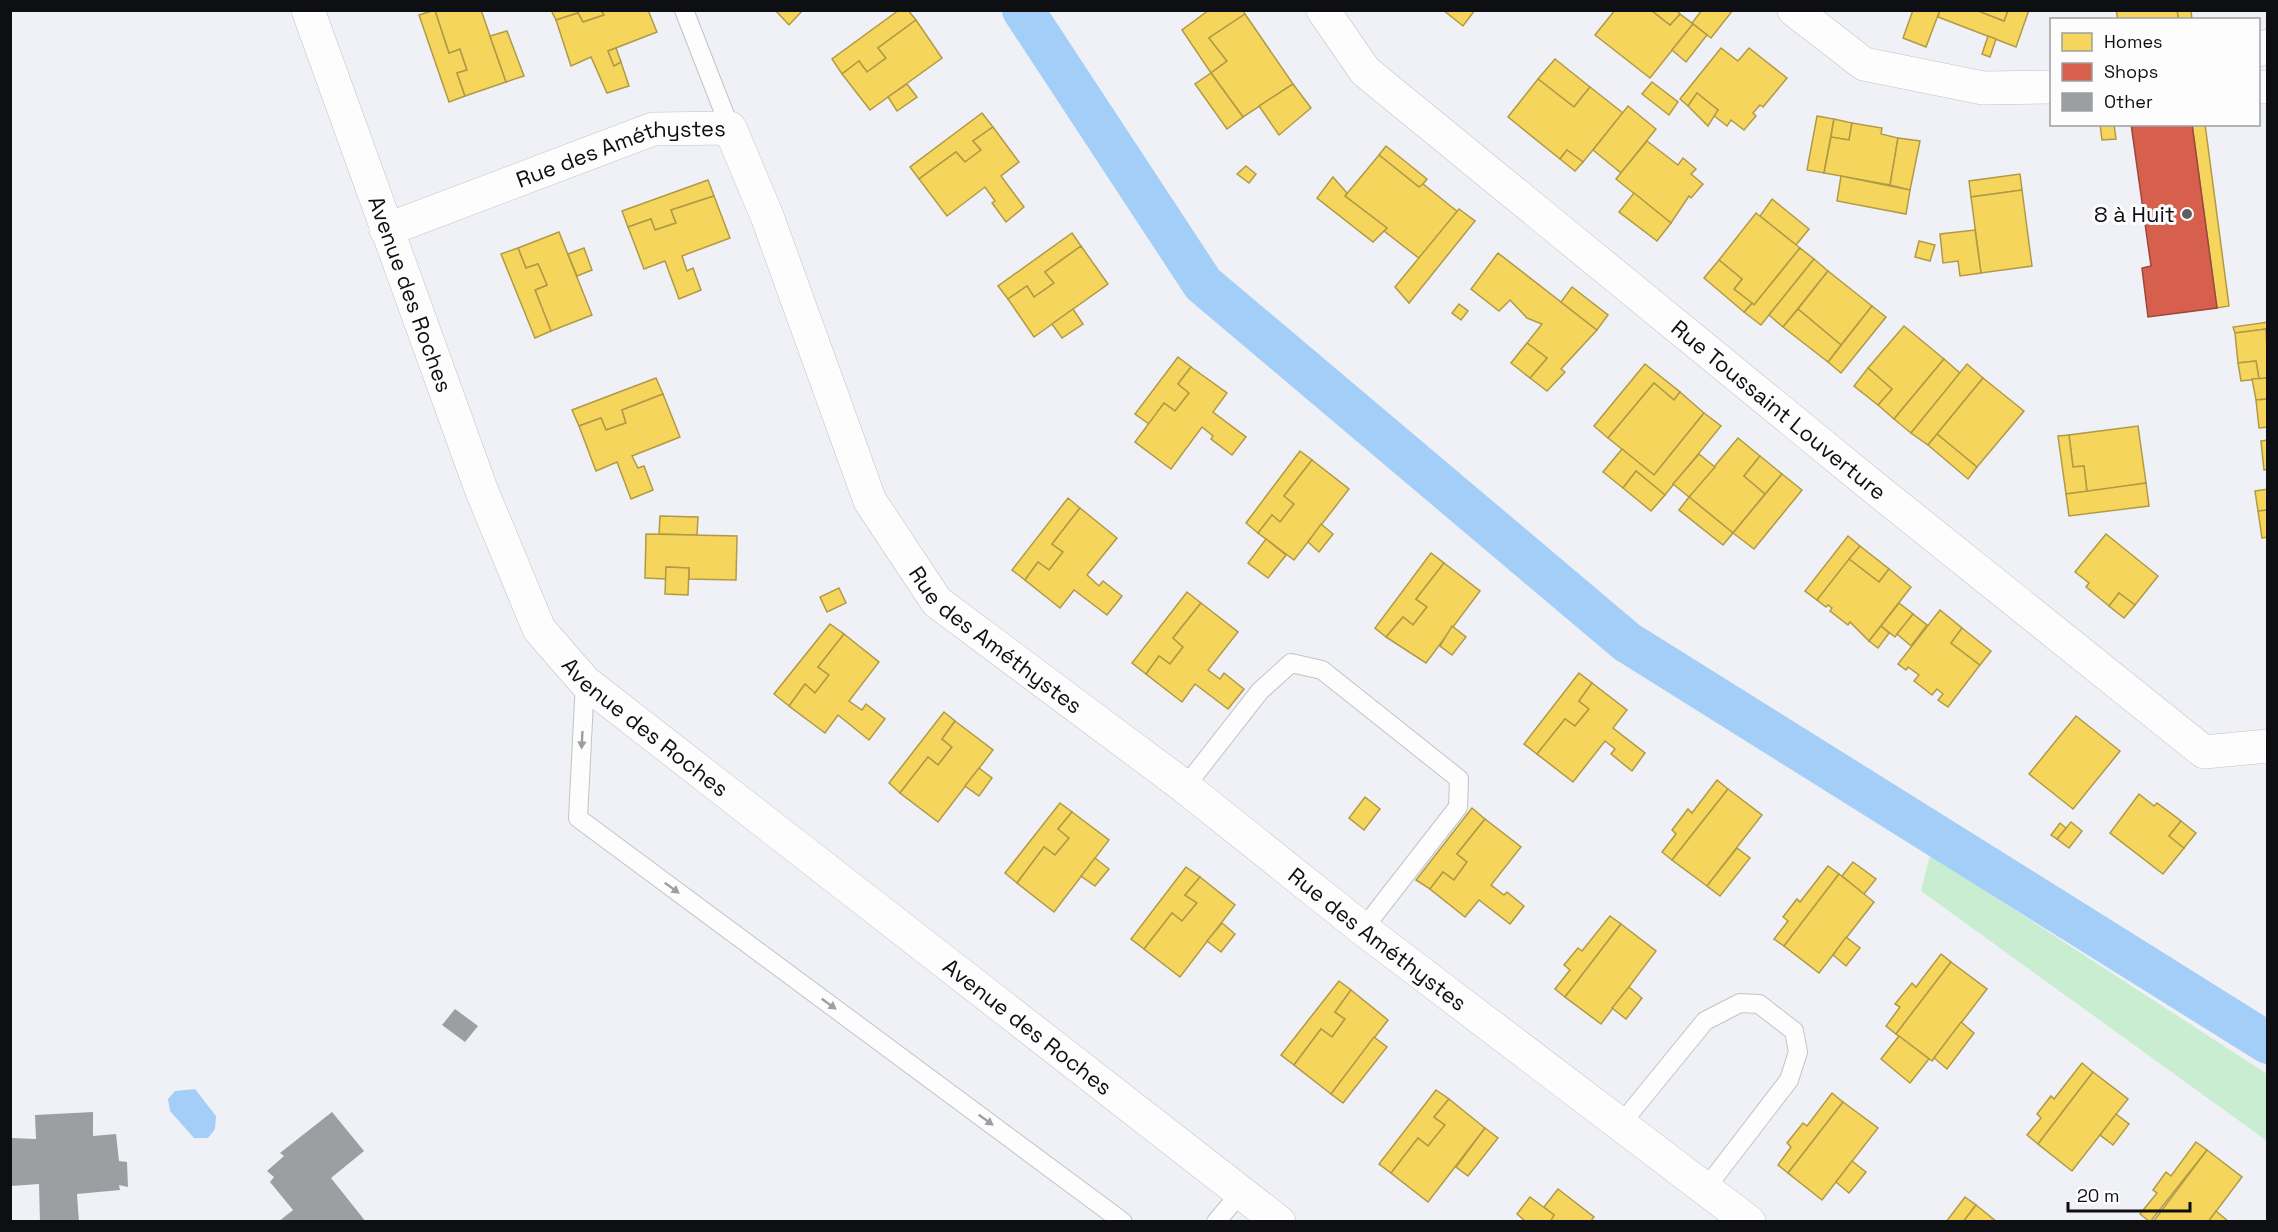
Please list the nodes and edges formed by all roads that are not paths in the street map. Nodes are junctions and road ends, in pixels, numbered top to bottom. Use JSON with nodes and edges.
{"nodes":[{"id":1,"x":308,"y":10,"type":"edge"},
{"id":2,"x":684,"y":10,"type":"edge"},
{"id":3,"x":1323,"y":10,"type":"edge"},
{"id":4,"x":1794,"y":10,"type":"edge"},
{"id":5,"x":2050,"y":87,"type":"edge"},
{"id":6,"x":730,"y":128,"type":"junction"},
{"id":7,"x":386,"y":230,"type":"junction"},
{"id":8,"x":585,"y":682,"type":"junction"},
{"id":9,"x":2268,"y":746,"type":"edge"},
{"id":10,"x":1185,"y":787,"type":"junction"},
{"id":11,"x":1363,"y":929,"type":"junction"},
{"id":12,"x":1622,"y":1124,"type":"junction"},
{"id":13,"x":1706,"y":1188,"type":"junction"},
{"id":14,"x":1240,"y":1192,"type":"junction"},
{"id":15,"x":1123,"y":1221,"type":"edge"},
{"id":16,"x":1216,"y":1221,"type":"edge"},
{"id":17,"x":1279,"y":1221,"type":"edge"},
{"id":18,"x":1749,"y":1221,"type":"edge"}],
"edges":[{"from":1,"to":7,"type":"street","name":"Avenue des Roches"},
{"from":2,"to":6,"type":"lane"},
{"from":3,"to":9,"type":"street","name":"Rue Toussaint Louverture"},
{"from":4,"to":5,"type":"street"},
{"from":6,"to":7,"type":"street","name":"Rue des Améthystes"},
{"from":6,"to":10,"type":"street","name":"Rue des Améthystes"},
{"from":7,"to":8,"type":"street","name":"Avenue des Roches"},
{"from":8,"to":14,"type":"street","name":"Avenue des Roches"},
{"from":8,"to":15,"type":"lane","one_way":true},
{"from":10,"to":11,"type":"street","name":"Rue des Améthystes"},
{"from":10,"to":11,"type":"lane"},
{"from":11,"to":12,"type":"street","name":"Rue des Améthystes"},
{"from":12,"to":13,"type":"street","name":"Rue des Améthystes"},
{"from":12,"to":13,"type":"lane"},
{"from":13,"to":18,"type":"street","name":"Rue des Améthystes"},
{"from":14,"to":16,"type":"lane"},
{"from":14,"to":17,"type":"street","name":"Avenue des Roches"}]}
